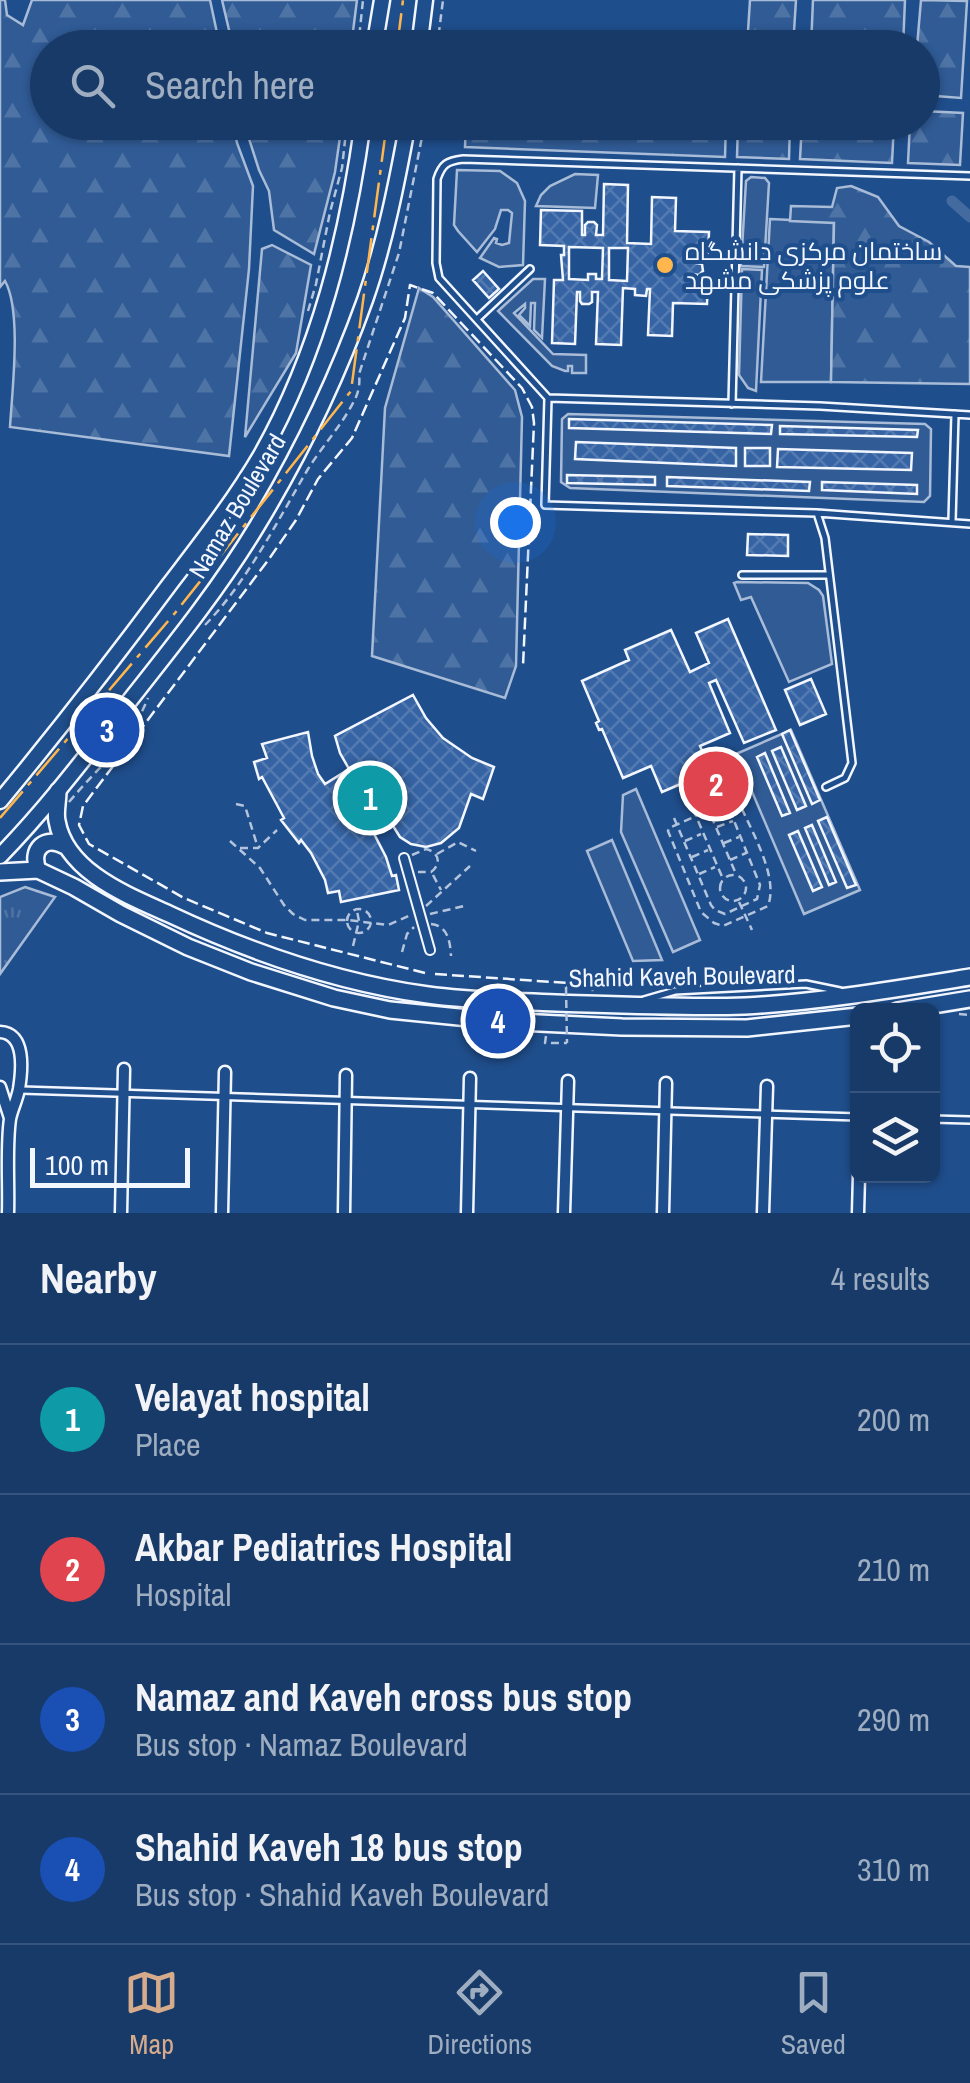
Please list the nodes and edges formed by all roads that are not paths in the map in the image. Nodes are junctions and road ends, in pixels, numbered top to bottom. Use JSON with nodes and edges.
{"nodes":[{"id":1,"x":382,"y":0,"type":"edge"},
{"id":2,"x":425,"y":0,"type":"edge"},
{"id":3,"x":377,"y":30,"type":"edge"},
{"id":4,"x":421,"y":30,"type":"edge"},
{"id":5,"x":361,"y":140,"type":"edge"},
{"id":6,"x":405,"y":140,"type":"edge"},
{"id":7,"x":738,"y":168,"type":"junction"},
{"id":8,"x":970,"y":176,"type":"edge"},
{"id":9,"x":530,"y":269,"type":"dead end"},
{"id":10,"x":478,"y":318,"type":"junction"},
{"id":11,"x":548,"y":398,"type":"junction"},
{"id":12,"x":732,"y":404,"type":"junction"},
{"id":13,"x":956,"y":414,"type":"junction"},
{"id":14,"x":970,"y":415,"type":"edge"},
{"id":15,"x":817,"y":513,"type":"junction"},
{"id":16,"x":952,"y":522,"type":"junction"},
{"id":17,"x":970,"y":524,"type":"edge"},
{"id":18,"x":742,"y":575,"type":"dead end"},
{"id":19,"x":828,"y":576,"type":"junction"},
{"id":20,"x":826,"y":787,"type":"dead end"},
{"id":21,"x":63,"y":798,"type":"junction"},
{"id":22,"x":0,"y":801,"type":"edge"},
{"id":23,"x":65,"y":846,"type":"junction"},
{"id":24,"x":0,"y":856,"type":"edge"},
{"id":25,"x":404,"y":858,"type":"road end"},
{"id":26,"x":38,"y":870,"type":"junction"},
{"id":27,"x":0,"y":872,"type":"edge"},
{"id":28,"x":430,"y":950,"type":"dead end"},
{"id":29,"x":970,"y":977,"type":"edge"},
{"id":30,"x":962,"y":1000,"type":"edge"},
{"id":31,"x":970,"y":1014,"type":"edge"},
{"id":32,"x":850,"y":1017,"type":"edge"},
{"id":33,"x":0,"y":1032,"type":"edge"},
{"id":34,"x":124,"y":1069,"type":"dead end"},
{"id":35,"x":225,"y":1072,"type":"dead end"},
{"id":36,"x":346,"y":1075,"type":"dead end"},
{"id":37,"x":470,"y":1078,"type":"dead end"},
{"id":38,"x":568,"y":1081,"type":"dead end"},
{"id":39,"x":666,"y":1084,"type":"dead end"},
{"id":40,"x":767,"y":1086,"type":"dead end"},
{"id":41,"x":0,"y":1087,"type":"edge"},
{"id":42,"x":19,"y":1090,"type":"junction"},
{"id":43,"x":124,"y":1094,"type":"junction"},
{"id":44,"x":225,"y":1097,"type":"junction"},
{"id":45,"x":346,"y":1100,"type":"junction"},
{"id":46,"x":470,"y":1104,"type":"junction"},
{"id":47,"x":568,"y":1108,"type":"junction"},
{"id":48,"x":666,"y":1110,"type":"junction"},
{"id":49,"x":766,"y":1114,"type":"junction"},
{"id":50,"x":850,"y":1117,"type":"edge"},
{"id":51,"x":10,"y":1119,"type":"junction"},
{"id":52,"x":940,"y":1119,"type":"edge"},
{"id":53,"x":970,"y":1120,"type":"edge"},
{"id":54,"x":859,"y":1183,"type":"edge"},
{"id":55,"x":8,"y":1213,"type":"edge"},
{"id":56,"x":121,"y":1213,"type":"edge"},
{"id":57,"x":222,"y":1213,"type":"edge"},
{"id":58,"x":344,"y":1213,"type":"edge"},
{"id":59,"x":467,"y":1213,"type":"edge"},
{"id":60,"x":564,"y":1213,"type":"edge"},
{"id":61,"x":663,"y":1213,"type":"edge"},
{"id":62,"x":763,"y":1213,"type":"edge"},
{"id":63,"x":858,"y":1213,"type":"edge"}],
"edges":[{"from":1,"to":3,"type":"main road"},
{"from":2,"to":4,"type":"main road"},
{"from":5,"to":22,"type":"main road","name":"Namaz Boulevard"},
{"from":6,"to":21,"type":"main road","name":"Namaz Boulevard"},
{"from":7,"to":8,"type":"lane"},
{"from":7,"to":10,"type":"lane"},
{"from":7,"to":12,"type":"lane"},
{"from":9,"to":10,"type":"lane"},
{"from":10,"to":11,"type":"lane"},
{"from":11,"to":12,"type":"lane"},
{"from":11,"to":15,"type":"lane"},
{"from":12,"to":13,"type":"lane"},
{"from":13,"to":14,"type":"lane"},
{"from":13,"to":16,"type":"lane"},
{"from":15,"to":16,"type":"lane"},
{"from":15,"to":19,"type":"lane"},
{"from":16,"to":17,"type":"lane"},
{"from":18,"to":19,"type":"lane"},
{"from":19,"to":20,"type":"lane"},
{"from":21,"to":23,"type":"main road"},
{"from":21,"to":24,"type":"main road","name":"Namaz Boulevard"},
{"from":23,"to":26,"type":"main road"},
{"from":23,"to":29,"type":"main road","name":"Shahid Kaveh Boulevard"},
{"from":25,"to":28,"type":"street"},
{"from":26,"to":27,"type":"main road"},
{"from":26,"to":32,"type":"main road","name":"Shahid Kaveh Boulevard"},
{"from":30,"to":31,"type":"street"},
{"from":33,"to":42,"type":"street"},
{"from":34,"to":43,"type":"street"},
{"from":35,"to":44,"type":"street"},
{"from":36,"to":45,"type":"street"},
{"from":37,"to":46,"type":"street"},
{"from":38,"to":47,"type":"street"},
{"from":39,"to":48,"type":"street"},
{"from":40,"to":49,"type":"street"},
{"from":41,"to":51,"type":"street"},
{"from":42,"to":43,"type":"lane"},
{"from":42,"to":51,"type":"street"},
{"from":43,"to":44,"type":"lane"},
{"from":43,"to":56,"type":"street"},
{"from":44,"to":45,"type":"lane"},
{"from":44,"to":57,"type":"street"},
{"from":45,"to":46,"type":"lane"},
{"from":45,"to":58,"type":"street"},
{"from":46,"to":47,"type":"lane"},
{"from":46,"to":59,"type":"street"},
{"from":47,"to":48,"type":"lane"},
{"from":47,"to":60,"type":"street"},
{"from":48,"to":49,"type":"lane"},
{"from":48,"to":61,"type":"street"},
{"from":49,"to":50,"type":"lane"},
{"from":49,"to":62,"type":"street"},
{"from":51,"to":55,"type":"street"},
{"from":52,"to":53,"type":"lane"},
{"from":54,"to":63,"type":"street"}]}
